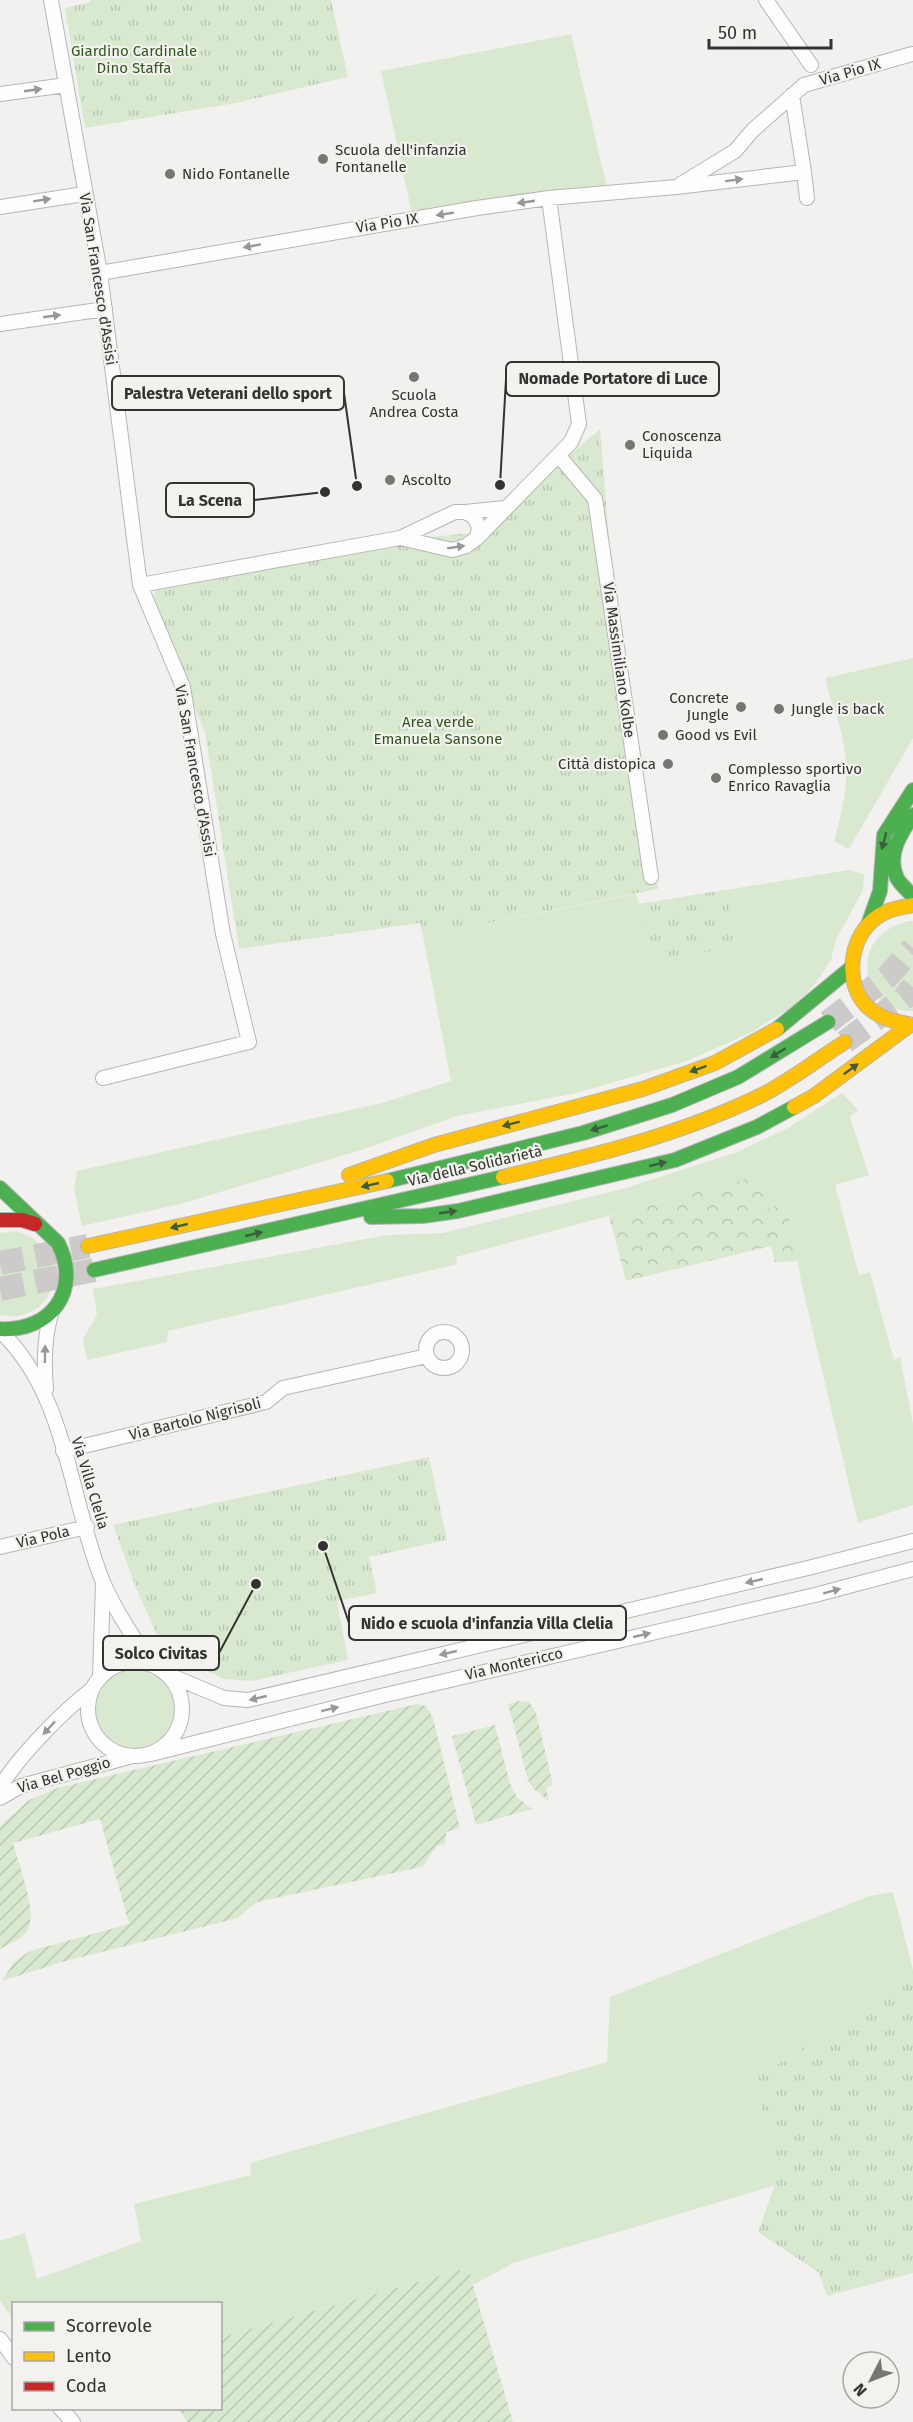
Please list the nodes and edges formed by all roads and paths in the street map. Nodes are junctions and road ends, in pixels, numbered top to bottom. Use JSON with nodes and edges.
{"nodes":[{"id":1,"x":51,"y":0,"type":"edge"},
{"id":2,"x":766,"y":0,"type":"edge"},
{"id":3,"x":912,"y":54,"type":"edge"},
{"id":4,"x":811,"y":65,"type":"dead end"},
{"id":5,"x":66,"y":85,"type":"junction"},
{"id":6,"x":0,"y":94,"type":"edge"},
{"id":7,"x":792,"y":95,"type":"junction"},
{"id":8,"x":804,"y":172,"type":"junction"},
{"id":9,"x":676,"y":187,"type":"junction"},
{"id":10,"x":84,"y":194,"type":"junction"},
{"id":11,"x":549,"y":198,"type":"junction"},
{"id":12,"x":807,"y":198,"type":"dead end"},
{"id":13,"x":0,"y":207,"type":"edge"},
{"id":14,"x":100,"y":273,"type":"junction"},
{"id":15,"x":105,"y":309,"type":"junction"},
{"id":16,"x":0,"y":324,"type":"edge"},
{"id":17,"x":559,"y":456,"type":"junction"},
{"id":18,"x":505,"y":508,"type":"junction"},
{"id":19,"x":465,"y":512,"type":"junction"},
{"id":20,"x":400,"y":538,"type":"junction"},
{"id":21,"x":477,"y":538,"type":"junction"},
{"id":22,"x":140,"y":585,"type":"junction"},
{"id":23,"x":913,"y":790,"type":"edge"},
{"id":24,"x":913,"y":814,"type":"edge"},
{"id":25,"x":651,"y":877,"type":"dead end"},
{"id":26,"x":913,"y":896,"type":"edge"},
{"id":27,"x":913,"y":905,"type":"edge"},
{"id":28,"x":869,"y":922,"type":"junction"},
{"id":29,"x":851,"y":968,"type":"junction"},
{"id":30,"x":828,"y":1022,"type":"tunnel mouth"},
{"id":31,"x":911,"y":1025,"type":"edge"},
{"id":32,"x":844,"y":1042,"type":"tunnel mouth"},
{"id":33,"x":103,"y":1078,"type":"dead end"},
{"id":34,"x":0,"y":1188,"type":"edge"},
{"id":35,"x":240,"y":1212,"type":"junction"},
{"id":36,"x":327,"y":1217,"type":"junction"},
{"id":37,"x":0,"y":1220,"type":"edge"},
{"id":38,"x":36,"y":1225,"type":"junction"},
{"id":39,"x":88,"y":1246,"type":"tunnel mouth"},
{"id":40,"x":94,"y":1270,"type":"tunnel mouth"},
{"id":41,"x":51,"y":1314,"type":"junction"},
{"id":42,"x":0,"y":1330,"type":"edge"},
{"id":43,"x":427,"y":1356,"type":"dead end"},
{"id":44,"x":46,"y":1395,"type":"junction"},
{"id":45,"x":63,"y":1451,"type":"junction"},
{"id":46,"x":87,"y":1527,"type":"junction"},
{"id":47,"x":913,"y":1541,"type":"edge"},
{"id":48,"x":0,"y":1547,"type":"edge"},
{"id":49,"x":913,"y":1569,"type":"edge"},
{"id":50,"x":103,"y":1581,"type":"junction"},
{"id":51,"x":152,"y":1665,"type":"junction"},
{"id":52,"x":167,"y":1674,"type":"junction"},
{"id":53,"x":96,"y":1683,"type":"junction"},
{"id":54,"x":151,"y":1754,"type":"junction"},
{"id":55,"x":130,"y":1756,"type":"junction"},
{"id":56,"x":0,"y":1786,"type":"edge"},
{"id":57,"x":0,"y":1798,"type":"edge"},
{"id":58,"x":0,"y":2339,"type":"edge"},
{"id":59,"x":12,"y":2355,"type":"edge"},
{"id":60,"x":61,"y":2410,"type":"edge"},
{"id":61,"x":73,"y":2422,"type":"edge"}],
"edges":[{"from":1,"to":5,"type":"street","name":"Via San Francesco d'Assisi"},
{"from":2,"to":4,"type":"street"},
{"from":3,"to":7,"type":"street","name":"Via Pio IX"},
{"from":6,"to":5,"type":"street","one_way":true},
{"from":5,"to":10,"type":"street","name":"Via San Francesco d'Assisi"},
{"from":7,"to":8,"type":"street"},
{"from":7,"to":9,"type":"street","name":"Via Pio IX"},
{"from":9,"to":8,"type":"street","name":"Via Pio IX","one_way":true},
{"from":8,"to":12,"type":"street"},
{"from":9,"to":11,"type":"street","name":"Via Pio IX"},
{"from":13,"to":10,"type":"street","one_way":true},
{"from":10,"to":14,"type":"street","name":"Via San Francesco d'Assisi"},
{"from":11,"to":14,"type":"street","name":"Via Pio IX","one_way":true},
{"from":11,"to":17,"type":"street"},
{"from":14,"to":15,"type":"street","name":"Via San Francesco d'Assisi"},
{"from":16,"to":15,"type":"street","one_way":true},
{"from":15,"to":22,"type":"street","name":"Via San Francesco d'Assisi"},
{"from":17,"to":18,"type":"street"},
{"from":17,"to":25,"type":"street","name":"Via Massimiliano Kolbe"},
{"from":18,"to":19,"type":"street"},
{"from":18,"to":21,"type":"street"},
{"from":19,"to":20,"type":"street"},
{"from":19,"to":21,"type":"street"},
{"from":20,"to":21,"type":"street","one_way":true},
{"from":20,"to":22,"type":"street"},
{"from":22,"to":33,"type":"street","name":"Via San Francesco d'Assisi"},
{"from":23,"to":28,"type":"main road","one_way":true},
{"from":24,"to":26,"type":"main road"},
{"from":27,"to":28,"type":"main road"},
{"from":28,"to":29,"type":"main road"},
{"from":29,"to":31,"type":"main road"},
{"from":29,"to":35,"type":"main road","one_way":true},
{"from":30,"to":35,"type":"main road","name":"Via della Solidarietà","one_way":true},
{"from":36,"to":31,"type":"main road","one_way":true},
{"from":32,"to":36,"type":"main road","name":"Via della Solidarietà"},
{"from":34,"to":38,"type":"main road","name":"Via Villa Clelia"},
{"from":35,"to":39,"type":"main road","name":"Via della Solidarietà","one_way":true},
{"from":40,"to":36,"type":"main road","name":"Via della Solidarietà","one_way":true},
{"from":37,"to":38,"type":"main road"},
{"from":38,"to":41,"type":"main road","name":"Via Villa Clelia"},
{"from":41,"to":42,"type":"main road","name":"Via Villa Clelia"},
{"from":44,"to":41,"type":"street","name":"Via Villa Clelia","one_way":true},
{"from":42,"to":44,"type":"street","name":"Via Villa Clelia"},
{"from":43,"to":45,"type":"street","name":"Via Bartolo Nigrisoli"},
{"from":44,"to":45,"type":"street","name":"Via Villa Clelia"},
{"from":45,"to":46,"type":"street","name":"Via Villa Clelia"},
{"from":46,"to":48,"type":"street","name":"Via Pola"},
{"from":46,"to":50,"type":"street","name":"Via Villa Clelia"},
{"from":47,"to":52,"type":"street","name":"Via Montericco","one_way":true},
{"from":54,"to":49,"type":"street","name":"Via Montericco","one_way":true},
{"from":50,"to":51,"type":"street","name":"Via Villa Clelia"},
{"from":50,"to":53,"type":"street","name":"Via Villa Clelia"},
{"from":51,"to":52,"type":"street"},
{"from":51,"to":53,"type":"street"},
{"from":52,"to":54,"type":"street"},
{"from":53,"to":55,"type":"street"},
{"from":53,"to":56,"type":"street","name":"Via Bel Poggio","one_way":true},
{"from":54,"to":55,"type":"street"},
{"from":55,"to":57,"type":"street","name":"Via Bel Poggio"},
{"from":58,"to":59,"type":"street"},
{"from":60,"to":61,"type":"street"}]}
